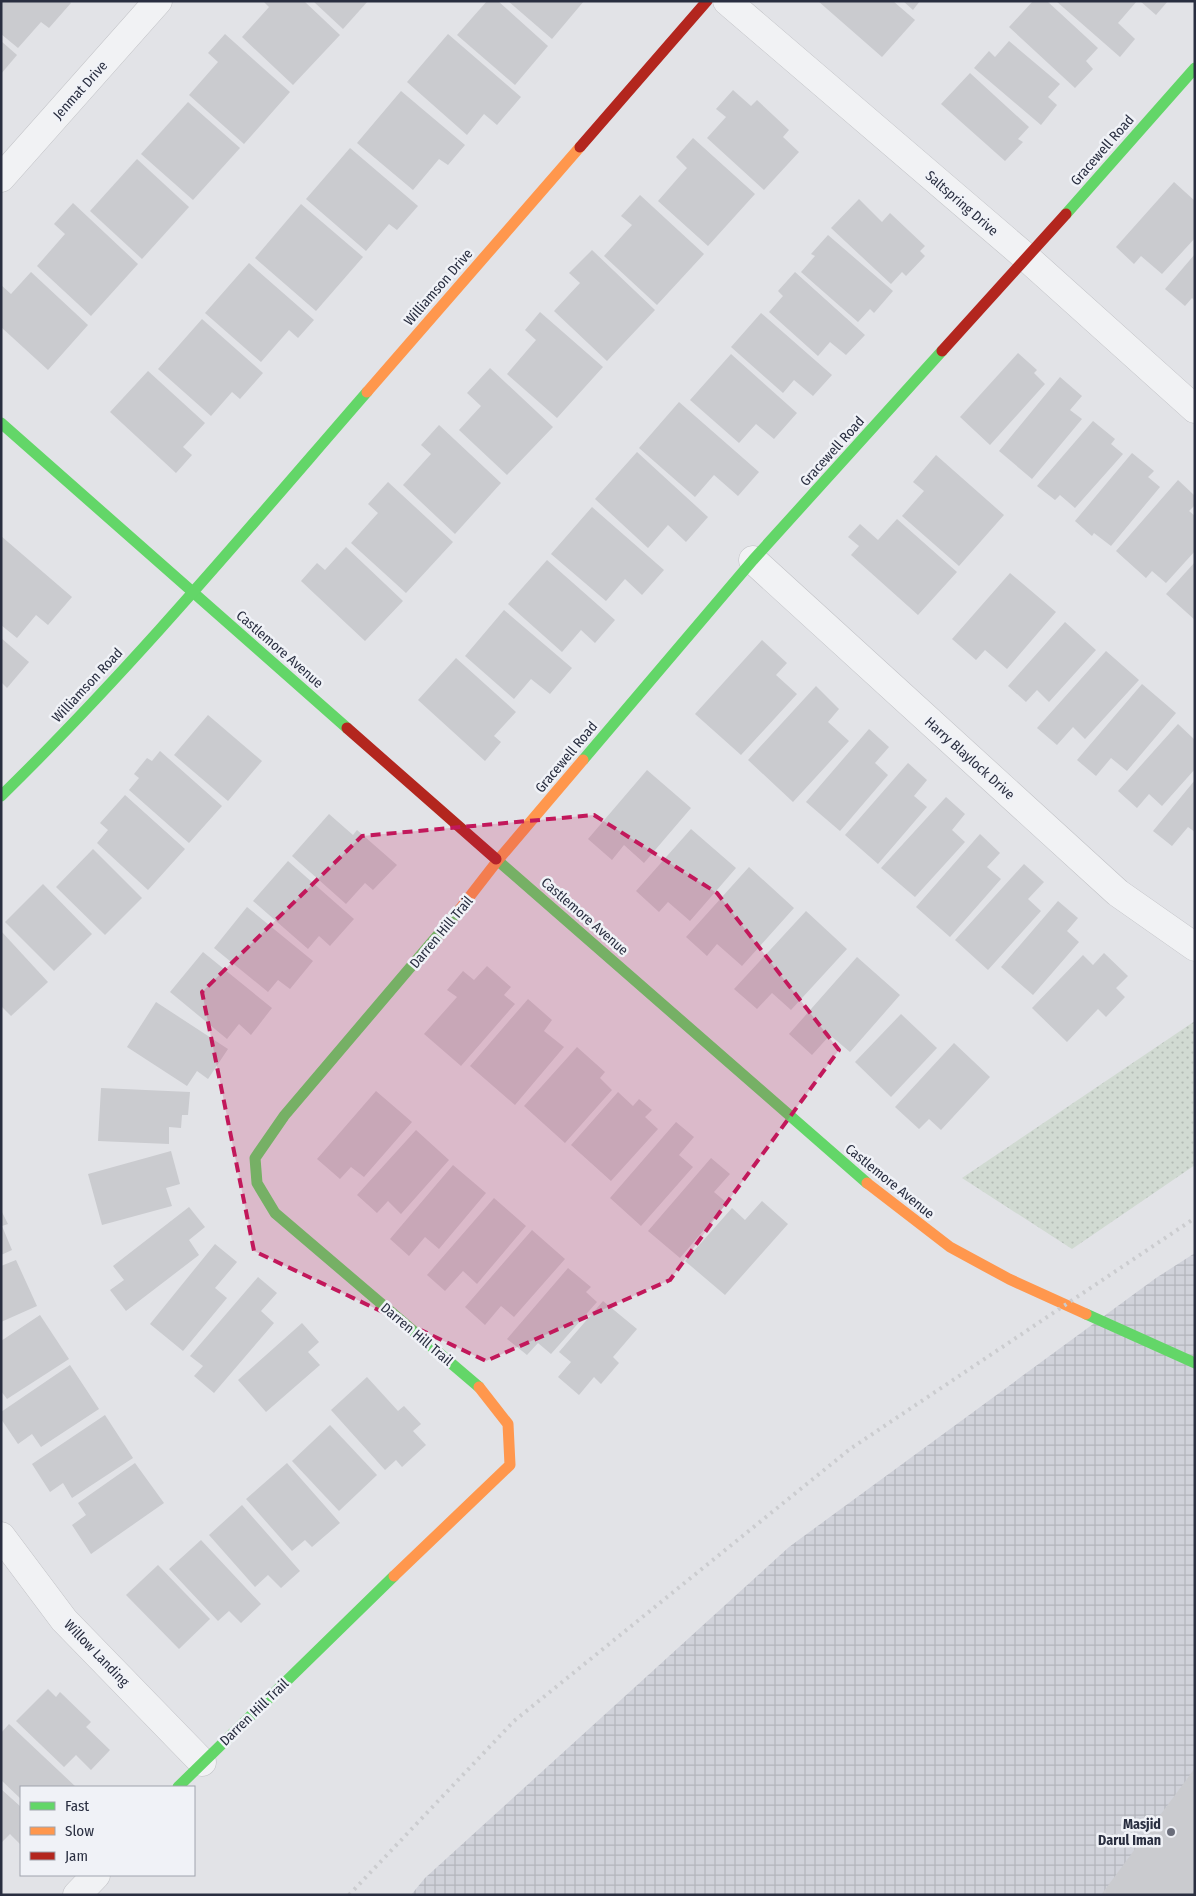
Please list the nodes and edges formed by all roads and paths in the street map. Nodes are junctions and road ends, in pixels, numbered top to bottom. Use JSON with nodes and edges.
{"nodes":[{"id":1,"x":158,"y":1,"type":"edge"},
{"id":2,"x":707,"y":1,"type":"edge"},
{"id":3,"x":726,"y":1,"type":"edge"},
{"id":4,"x":1195,"y":68,"type":"edge"},
{"id":5,"x":1,"y":178,"type":"edge"},
{"id":6,"x":1027,"y":258,"type":"junction"},
{"id":7,"x":1195,"y":409,"type":"edge"},
{"id":8,"x":1,"y":423,"type":"edge"},
{"id":9,"x":753,"y":560,"type":"junction"},
{"id":10,"x":193,"y":592,"type":"junction"},
{"id":11,"x":1,"y":796,"type":"edge"},
{"id":12,"x":498,"y":860,"type":"junction"},
{"id":13,"x":1195,"y":948,"type":"edge"},
{"id":14,"x":1195,"y":1363,"type":"edge"},
{"id":15,"x":1,"y":1536,"type":"edge"},
{"id":16,"x":202,"y":1762,"type":"junction"},
{"id":17,"x":179,"y":1786,"type":"edge"},
{"id":18,"x":95,"y":1876,"type":"edge"},
{"id":19,"x":76,"y":1895,"type":"edge"}],
"edges":[{"from":1,"to":5,"type":"street","name":"Jenmat Drive"},
{"from":2,"to":10,"type":"street","name":"Williamson Drive"},
{"from":3,"to":6,"type":"street","name":"Saltspring Drive"},
{"from":4,"to":6,"type":"street","name":"Gracewell Road"},
{"from":6,"to":7,"type":"street","name":"Saltspring Drive"},
{"from":6,"to":9,"type":"street","name":"Gracewell Road"},
{"from":8,"to":10,"type":"street","name":"Castlemore Avenue"},
{"from":9,"to":12,"type":"street","name":"Gracewell Road"},
{"from":9,"to":13,"type":"street","name":"Harry Blaylock Drive"},
{"from":10,"to":11,"type":"street","name":"Williamson Road"},
{"from":10,"to":12,"type":"street","name":"Castlemore Avenue"},
{"from":12,"to":14,"type":"street","name":"Castlemore Avenue"},
{"from":12,"to":16,"type":"street","name":"Darren Hill Trail"},
{"from":15,"to":16,"type":"street","name":"Willow Landing"},
{"from":16,"to":17,"type":"street","name":"Darren Hill Trail"},
{"from":18,"to":19,"type":"street"}]}
